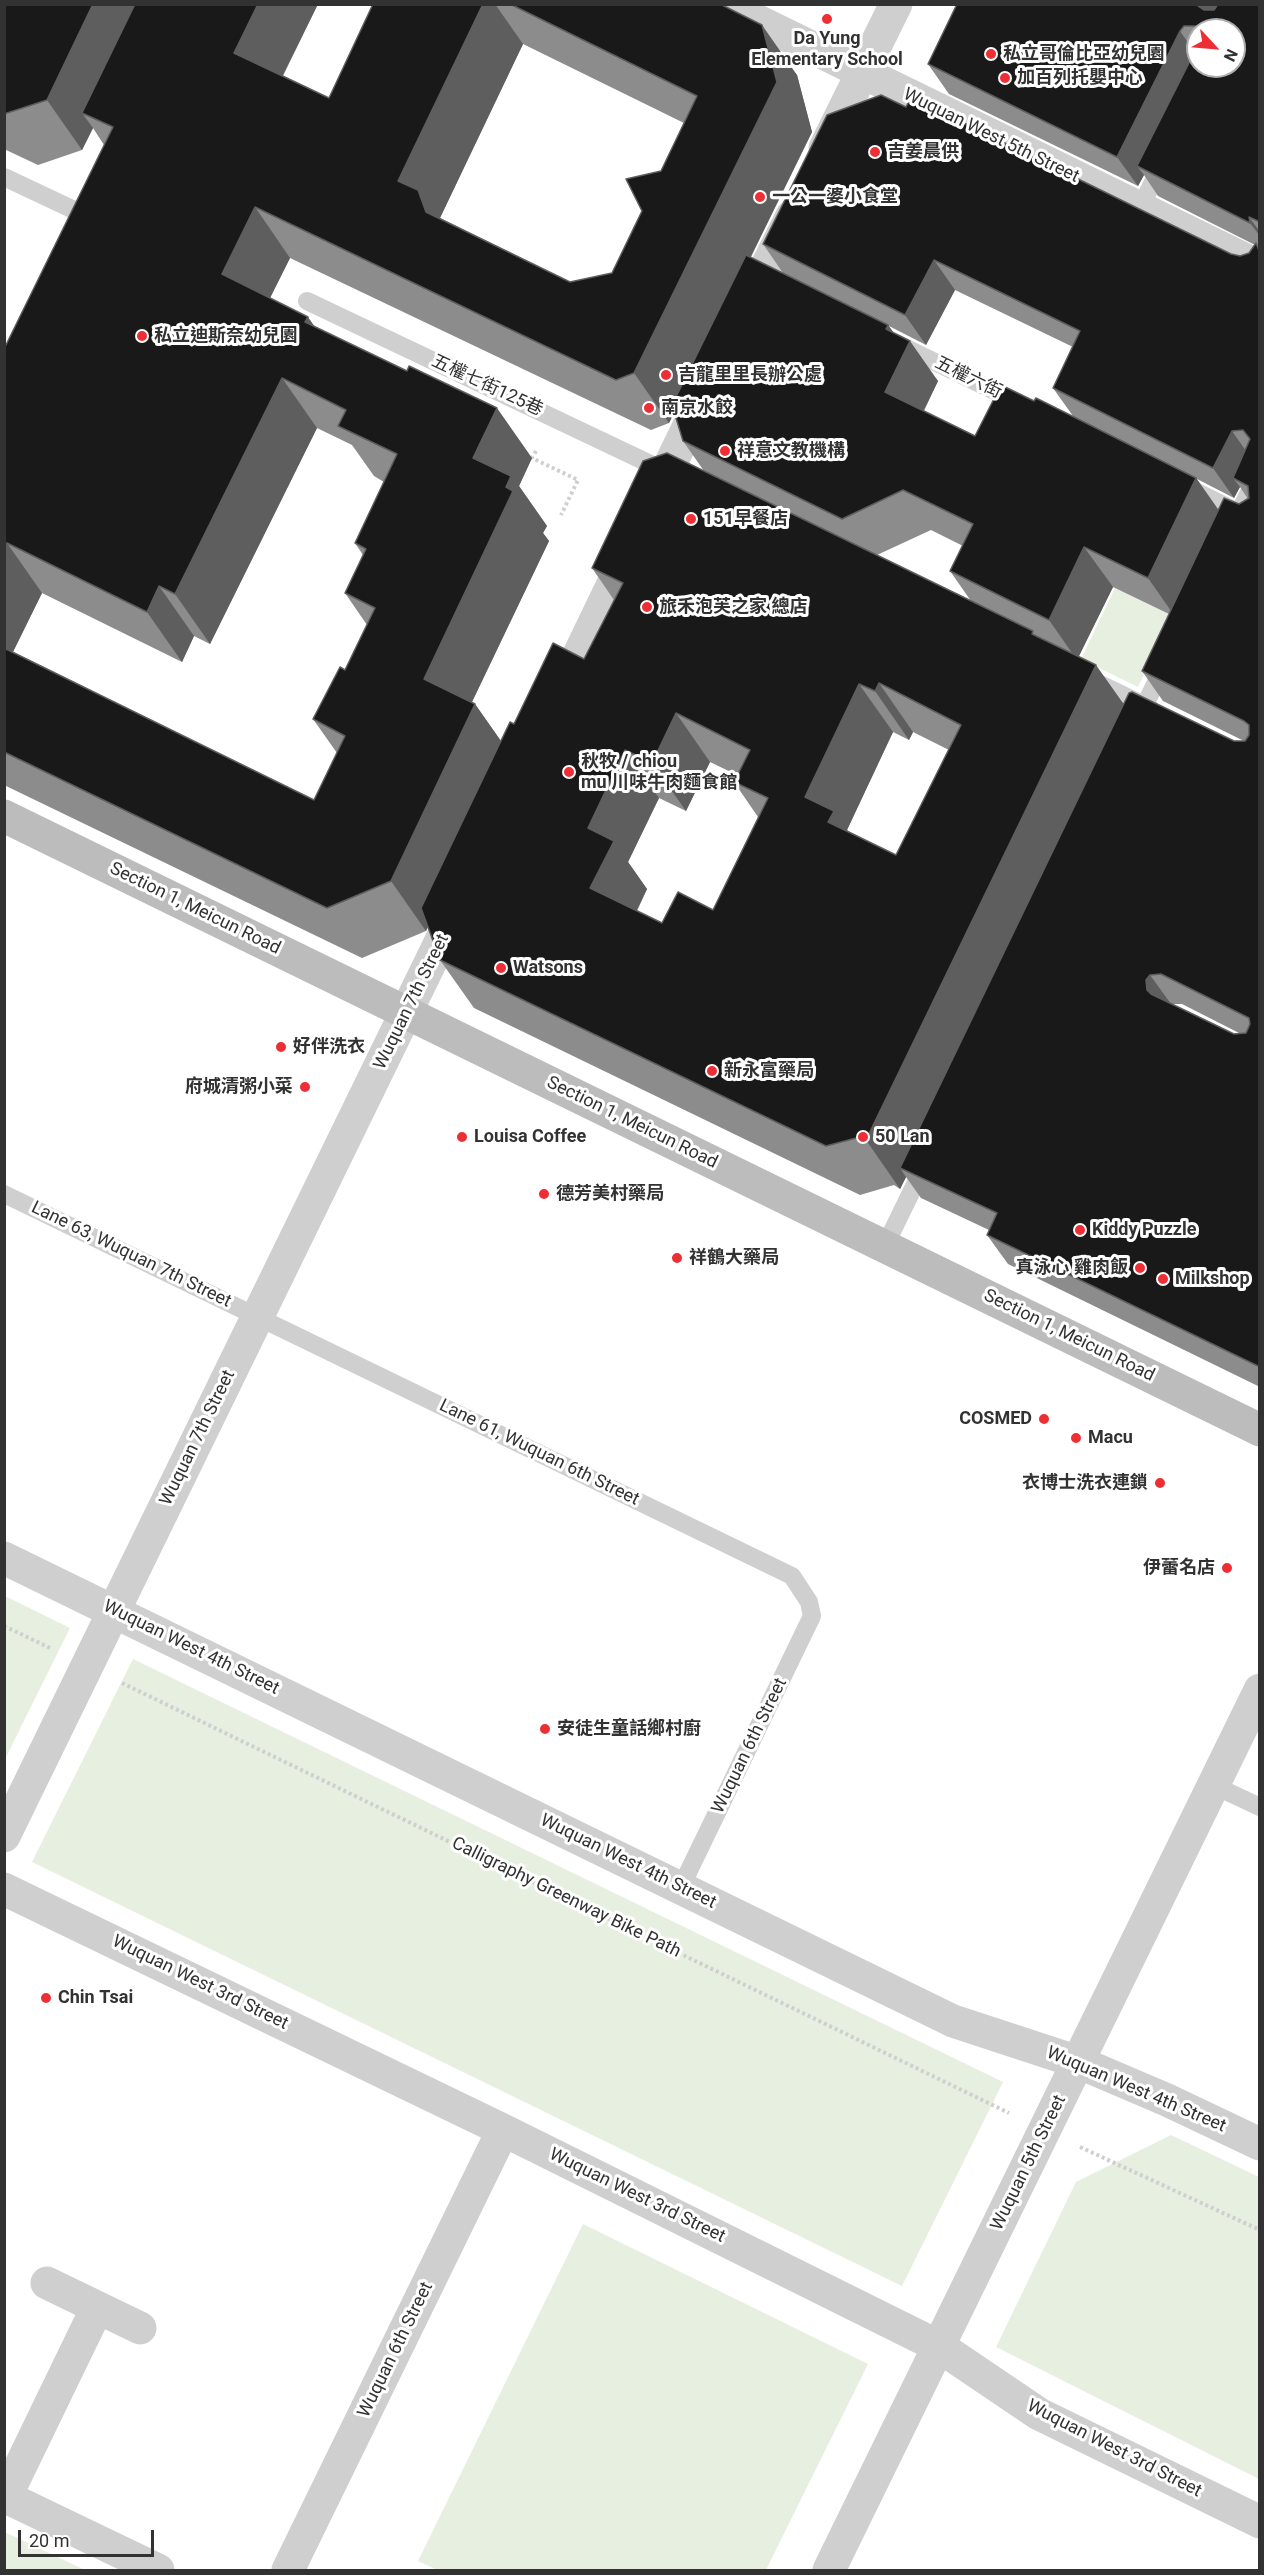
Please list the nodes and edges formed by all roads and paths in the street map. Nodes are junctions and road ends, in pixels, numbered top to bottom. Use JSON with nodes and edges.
{"nodes":[{"id":1,"x":723,"y":4,"type":"edge"},
{"id":2,"x":896,"y":4,"type":"edge"},
{"id":3,"x":863,"y":73,"type":"junction"},
{"id":4,"x":1171,"y":147,"type":"edge"},
{"id":5,"x":4,"y":177,"type":"edge"},
{"id":6,"x":89,"y":180,"type":"edge"},
{"id":7,"x":1140,"y":208,"type":"junction"},
{"id":8,"x":74,"y":210,"type":"junction"},
{"id":9,"x":59,"y":241,"type":"edge"},
{"id":10,"x":1260,"y":267,"type":"edge"},
{"id":11,"x":307,"y":301,"type":"dead end"},
{"id":12,"x":737,"y":328,"type":"edge"},
{"id":13,"x":879,"y":334,"type":"edge"},
{"id":14,"x":717,"y":369,"type":"edge"},
{"id":15,"x":1038,"y":413,"type":"edge"},
{"id":16,"x":536,"y":451,"type":"dead end"},
{"id":17,"x":1260,"y":470,"type":"edge"},
{"id":18,"x":677,"y":477,"type":"junction"},
{"id":19,"x":1175,"y":481,"type":"edge"},
{"id":20,"x":1239,"y":513,"type":"junction"},
{"id":21,"x":561,"y":515,"type":"dead end"},
{"id":22,"x":1260,"y":523,"type":"edge"},
{"id":23,"x":1228,"y":534,"type":"edge"},
{"id":24,"x":1171,"y":652,"type":"edge"},
{"id":25,"x":1082,"y":675,"type":"edge"},
{"id":26,"x":1145,"y":706,"type":"junction"},
{"id":27,"x":1166,"y":716,"type":"edge"},
{"id":28,"x":548,"y":718,"type":"edge"},
{"id":29,"x":1129,"y":738,"type":"edge"},
{"id":30,"x":4,"y":816,"type":"edge"},
{"id":31,"x":467,"y":887,"type":"edge"},
{"id":32,"x":407,"y":1013,"type":"junction"},
{"id":33,"x":932,"y":1149,"type":"edge"},
{"id":34,"x":4,"y":1194,"type":"edge"},
{"id":35,"x":885,"y":1246,"type":"junction"},
{"id":36,"x":257,"y":1317,"type":"junction"},
{"id":37,"x":1260,"y":1430,"type":"edge"},
{"id":38,"x":4,"y":1558,"type":"edge"},
{"id":39,"x":809,"y":1602,"type":"joint"},
{"id":40,"x":114,"y":1611,"type":"junction"},
{"id":41,"x":4,"y":1626,"type":"edge"},
{"id":42,"x":49,"y":1647,"type":"dead end"},
{"id":43,"x":1260,"y":1690,"type":"edge"},
{"id":44,"x":146,"y":1695,"type":"dead end"},
{"id":45,"x":1214,"y":1785,"type":"junction"},
{"id":46,"x":1260,"y":1807,"type":"edge"},
{"id":47,"x":4,"y":1836,"type":"edge"},
{"id":48,"x":681,"y":1887,"type":"junction"},
{"id":49,"x":4,"y":1888,"type":"edge"},
{"id":50,"x":1077,"y":2062,"type":"junction"},
{"id":51,"x":986,"y":2102,"type":"dead end"},
{"id":52,"x":503,"y":2130,"type":"junction"},
{"id":53,"x":1260,"y":2144,"type":"edge"},
{"id":54,"x":1133,"y":2171,"type":"dead end"},
{"id":55,"x":1260,"y":2230,"type":"edge"},
{"id":56,"x":47,"y":2283,"type":"dead end"},
{"id":57,"x":97,"y":2308,"type":"junction"},
{"id":58,"x":140,"y":2328,"type":"dead end"},
{"id":59,"x":940,"y":2346,"type":"junction"},
{"id":60,"x":5,"y":2496,"type":"edge"},
{"id":61,"x":1260,"y":2522,"type":"edge"},
{"id":62,"x":158,"y":2571,"type":"edge"},
{"id":63,"x":288,"y":2571,"type":"edge"},
{"id":64,"x":829,"y":2571,"type":"edge"}],
"edges":[{"from":1,"to":3,"type":"street","name":"Wuquan West 5th Street"},
{"from":2,"to":3,"type":"street"},
{"from":3,"to":7,"type":"street","name":"Wuquan West 5th Street"},
{"from":3,"to":12,"type":"street"},
{"from":4,"to":7,"type":"lane"},
{"from":5,"to":8,"type":"lane"},
{"from":6,"to":8,"type":"street"},
{"from":7,"to":10,"type":"street","name":"Wuquan West 5th Street"},
{"from":8,"to":9,"type":"street"},
{"from":11,"to":18,"type":"lane","name":"五權七街125巷"},
{"from":13,"to":15,"type":"lane","name":"五權六街"},
{"from":14,"to":18,"type":"street"},
{"from":16,"to":21,"type":"path"},
{"from":17,"to":20,"type":"lane"},
{"from":18,"to":28,"type":"street"},
{"from":19,"to":20,"type":"lane"},
{"from":20,"to":22,"type":"lane"},
{"from":20,"to":23,"type":"lane"},
{"from":24,"to":26,"type":"lane"},
{"from":25,"to":26,"type":"lane"},
{"from":26,"to":27,"type":"lane"},
{"from":26,"to":29,"type":"lane"},
{"from":30,"to":32,"type":"street","name":"Section 1, Meicun Road"},
{"from":31,"to":32,"type":"street","name":"Wuquan 7th Street"},
{"from":32,"to":35,"type":"street","name":"Section 1, Meicun Road"},
{"from":32,"to":36,"type":"street","name":"Wuquan 7th Street"},
{"from":33,"to":35,"type":"lane"},
{"from":34,"to":36,"type":"lane","name":"Lane 63, Wuquan 7th Street"},
{"from":35,"to":37,"type":"street","name":"Section 1, Meicun Road"},
{"from":36,"to":39,"type":"lane","name":"Lane 61, Wuquan 6th Street"},
{"from":36,"to":40,"type":"street","name":"Wuquan 7th Street"},
{"from":38,"to":40,"type":"street","name":"Wuquan West 4th Street"},
{"from":39,"to":48,"type":"lane","name":"Wuquan 6th Street"},
{"from":40,"to":47,"type":"street","name":"Wuquan 7th Street"},
{"from":40,"to":48,"type":"street","name":"Wuquan West 4th Street"},
{"from":41,"to":42,"type":"path"},
{"from":43,"to":45,"type":"street","name":"Wuquan 5th Street"},
{"from":44,"to":51,"type":"path","name":"Calligraphy Greenway Bike Path"},
{"from":45,"to":46,"type":"lane"},
{"from":45,"to":50,"type":"street","name":"Wuquan 5th Street"},
{"from":48,"to":50,"type":"street","name":"Wuquan West 4th Street"},
{"from":49,"to":52,"type":"street","name":"Wuquan West 3rd Street"},
{"from":50,"to":53,"type":"street","name":"Wuquan West 4th Street"},
{"from":50,"to":59,"type":"street","name":"Wuquan 5th Street"},
{"from":52,"to":59,"type":"street","name":"Wuquan West 3rd Street"},
{"from":52,"to":63,"type":"street","name":"Wuquan 6th Street"},
{"from":54,"to":55,"type":"path"},
{"from":56,"to":57,"type":"street"},
{"from":57,"to":58,"type":"street"},
{"from":57,"to":60,"type":"street"},
{"from":59,"to":61,"type":"street","name":"Wuquan West 3rd Street"},
{"from":59,"to":64,"type":"street","name":"Wuquan 5th Street"},
{"from":60,"to":62,"type":"street"}]}
